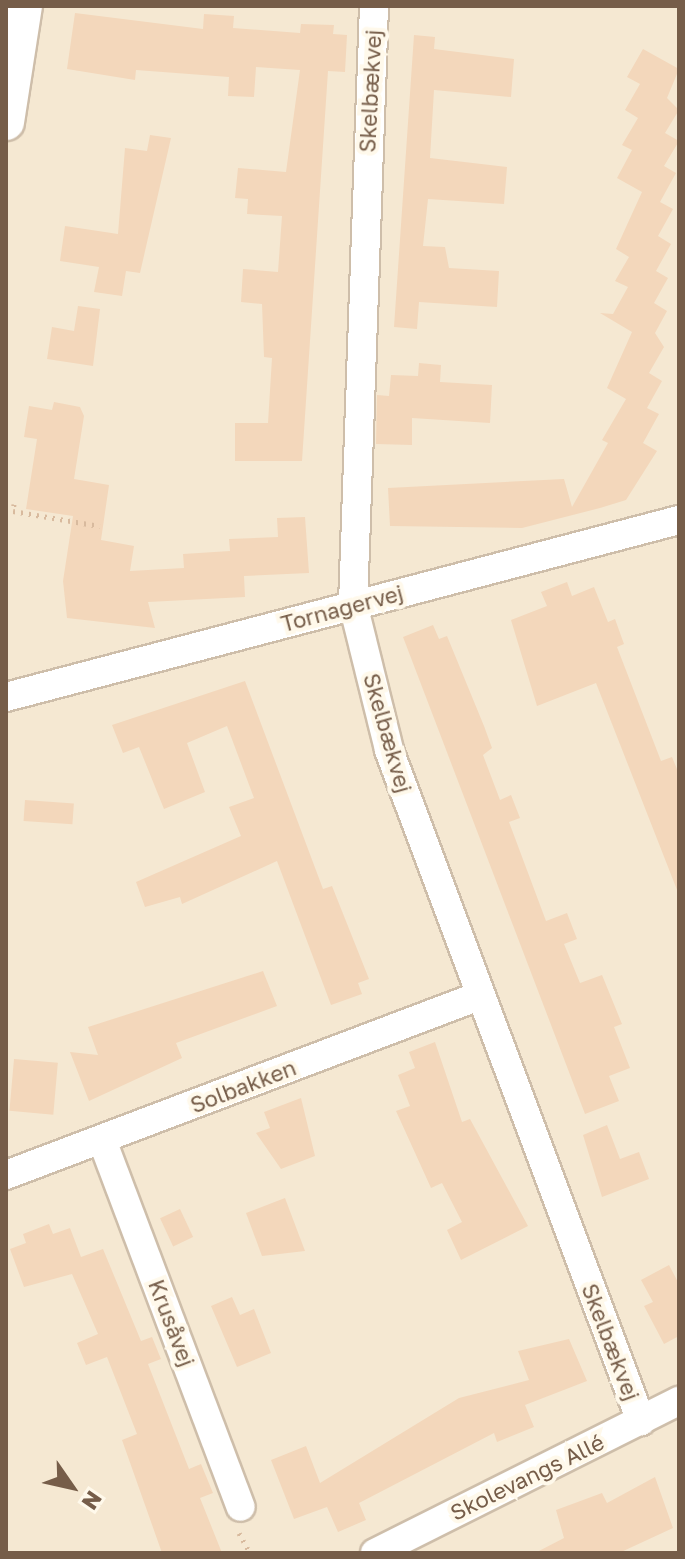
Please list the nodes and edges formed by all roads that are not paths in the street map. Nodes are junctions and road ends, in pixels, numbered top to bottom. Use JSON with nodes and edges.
{"nodes":[{"id":1,"x":24,"y":6,"type":"edge"},
{"id":2,"x":374,"y":6,"type":"edge"},
{"id":3,"x":6,"y":122,"type":"edge"},
{"id":4,"x":679,"y":520,"type":"edge"},
{"id":5,"x":353,"y":604,"type":"junction"},
{"id":6,"x":6,"y":697,"type":"edge"},
{"id":7,"x":479,"y":996,"type":"junction"},
{"id":8,"x":102,"y":1140,"type":"junction"},
{"id":9,"x":6,"y":1175,"type":"edge"},
{"id":10,"x":679,"y":1401,"type":"edge"},
{"id":11,"x":641,"y":1421,"type":"junction"},
{"id":12,"x":241,"y":1507,"type":"dead end"},
{"id":13,"x":375,"y":1553,"type":"edge"}],
"edges":[{"from":1,"to":3,"type":"street"},
{"from":2,"to":5,"type":"street","name":"Skelbækvej"},
{"from":4,"to":5,"type":"street","name":"Tornagervej"},
{"from":5,"to":6,"type":"street","name":"Tornagervej"},
{"from":5,"to":7,"type":"street","name":"Skelbækvej"},
{"from":7,"to":8,"type":"street","name":"Solbakken"},
{"from":7,"to":11,"type":"street","name":"Skelbækvej"},
{"from":8,"to":9,"type":"street","name":"Solbakken"},
{"from":8,"to":12,"type":"street","name":"Krusåvej"},
{"from":10,"to":11,"type":"street","name":"Skolevangs Allé"},
{"from":11,"to":13,"type":"street","name":"Skolevangs Allé"}]}
